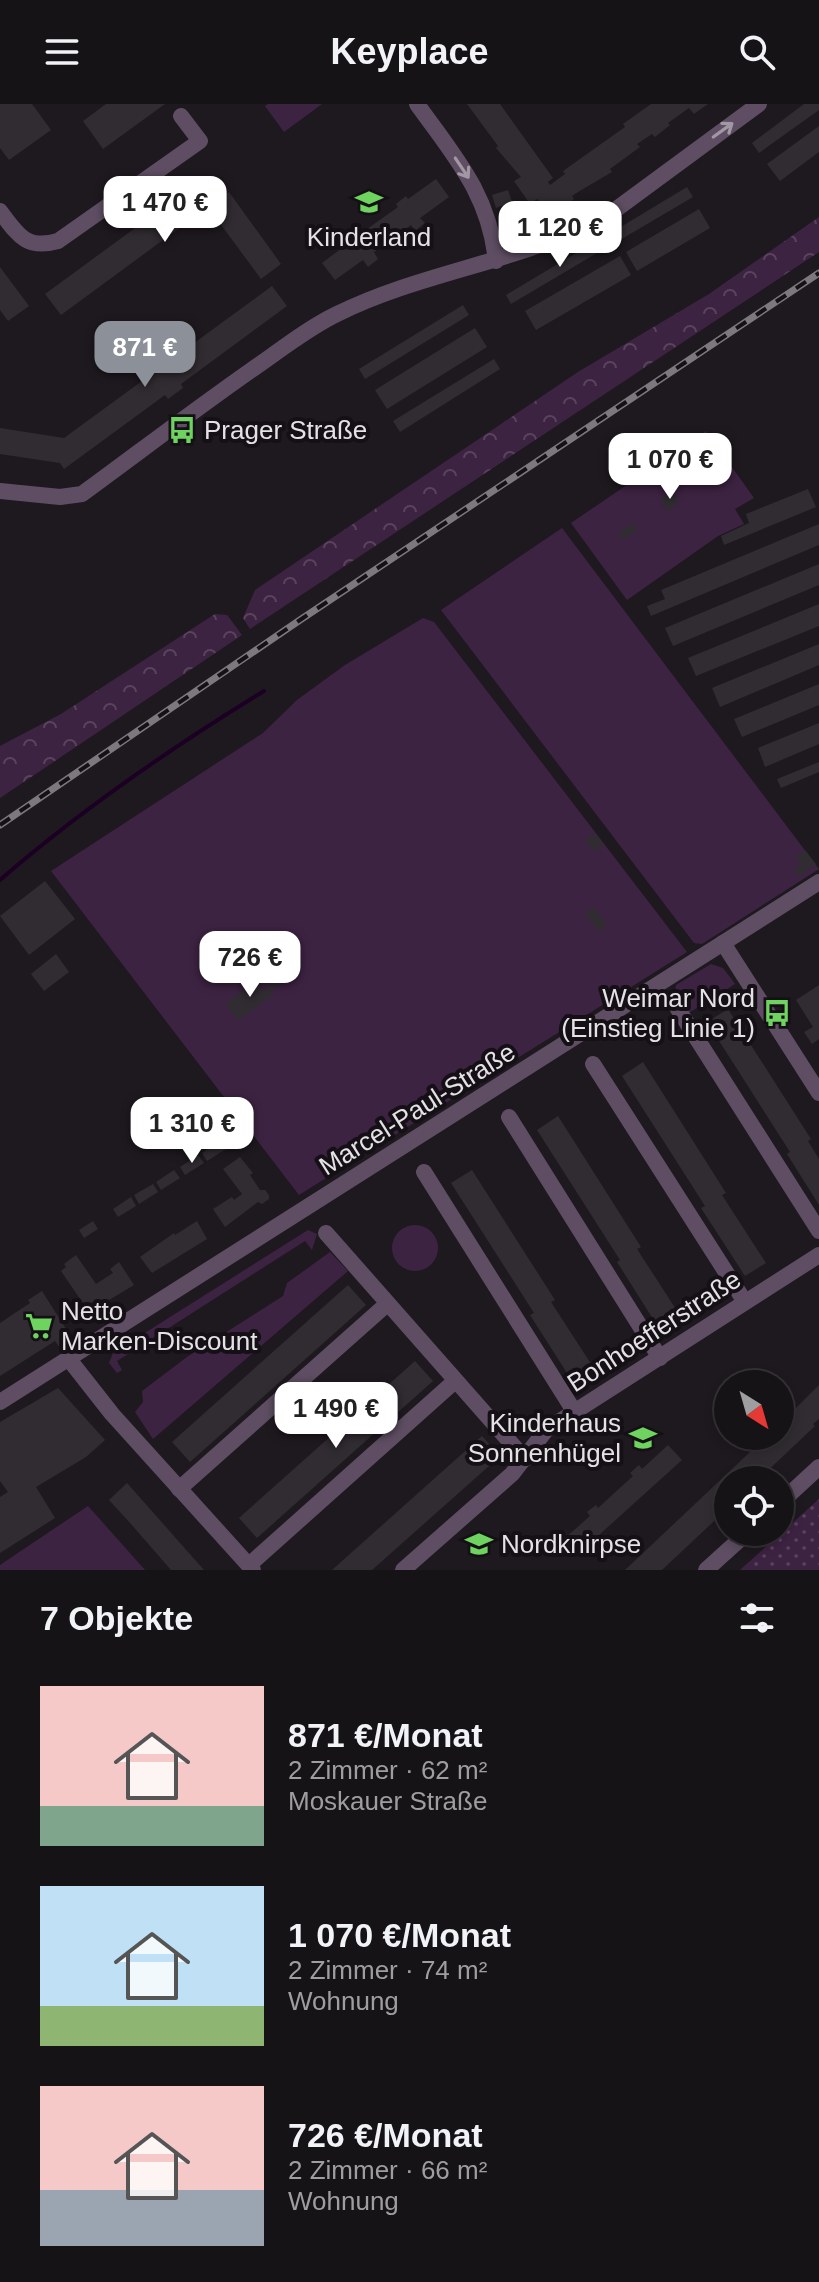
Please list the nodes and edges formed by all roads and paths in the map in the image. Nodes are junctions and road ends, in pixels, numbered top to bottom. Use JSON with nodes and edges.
{"nodes":[{"id":1,"x":417,"y":104,"type":"edge"},
{"id":2,"x":759,"y":104,"type":"edge"},
{"id":3,"x":181,"y":116,"type":"dead end"},
{"id":4,"x":0,"y":211,"type":"edge"},
{"id":5,"x":496,"y":261,"type":"junction"},
{"id":6,"x":0,"y":491,"type":"edge"},
{"id":7,"x":819,"y":882,"type":"edge"},
{"id":8,"x":723,"y":943,"type":"junction"},
{"id":9,"x":678,"y":1009,"type":"dead end"},
{"id":10,"x":593,"y":1064,"type":"dead end"},
{"id":11,"x":819,"y":1093,"type":"edge"},
{"id":12,"x":509,"y":1117,"type":"dead end"},
{"id":13,"x":424,"y":1172,"type":"dead end"},
{"id":14,"x":819,"y":1231,"type":"edge"},
{"id":15,"x":326,"y":1233,"type":"dead end"},
{"id":16,"x":819,"y":1255,"type":"edge"},
{"id":17,"x":745,"y":1302,"type":"junction"},
{"id":18,"x":387,"y":1304,"type":"junction"},
{"id":19,"x":68,"y":1358,"type":"junction"},
{"id":20,"x":660,"y":1358,"type":"junction"},
{"id":21,"x":455,"y":1381,"type":"junction"},
{"id":22,"x":0,"y":1402,"type":"edge"},
{"id":23,"x":574,"y":1411,"type":"junction"},
{"id":24,"x":525,"y":1459,"type":"junction"},
{"id":25,"x":819,"y":1467,"type":"edge"},
{"id":26,"x":179,"y":1489,"type":"junction"},
{"id":27,"x":794,"y":1490,"type":"edge"},
{"id":28,"x":733,"y":1546,"type":"edge"},
{"id":29,"x":251,"y":1568,"type":"edge"},
{"id":30,"x":403,"y":1570,"type":"edge"},
{"id":31,"x":706,"y":1570,"type":"edge"}],
"edges":[{"from":1,"to":5,"type":"street","one_way":true},
{"from":5,"to":2,"type":"street","one_way":true},
{"from":3,"to":4,"type":"street"},
{"from":5,"to":6,"type":"street"},
{"from":7,"to":8,"type":"street","name":"Marcel-Paul-Straße"},
{"from":8,"to":11,"type":"street"},
{"from":8,"to":19,"type":"street","name":"Marcel-Paul-Straße"},
{"from":9,"to":14,"type":"street"},
{"from":10,"to":17,"type":"street"},
{"from":12,"to":20,"type":"street"},
{"from":13,"to":23,"type":"street"},
{"from":15,"to":18,"type":"street"},
{"from":16,"to":17,"type":"street","name":"Bonhoefferstraße"},
{"from":17,"to":20,"type":"street","name":"Bonhoefferstraße"},
{"from":18,"to":21,"type":"street"},
{"from":18,"to":26,"type":"street"},
{"from":19,"to":22,"type":"street","name":"Marcel-Paul-Straße"},
{"from":19,"to":26,"type":"street"},
{"from":20,"to":23,"type":"street","name":"Bonhoefferstraße"},
{"from":21,"to":24,"type":"street"},
{"from":21,"to":29,"type":"street"},
{"from":23,"to":24,"type":"street","name":"Bonhoefferstraße"},
{"from":24,"to":30,"type":"street","name":"Bonhoefferstraße"},
{"from":25,"to":27,"type":"street"},
{"from":26,"to":29,"type":"street"},
{"from":28,"to":31,"type":"street"}]}
